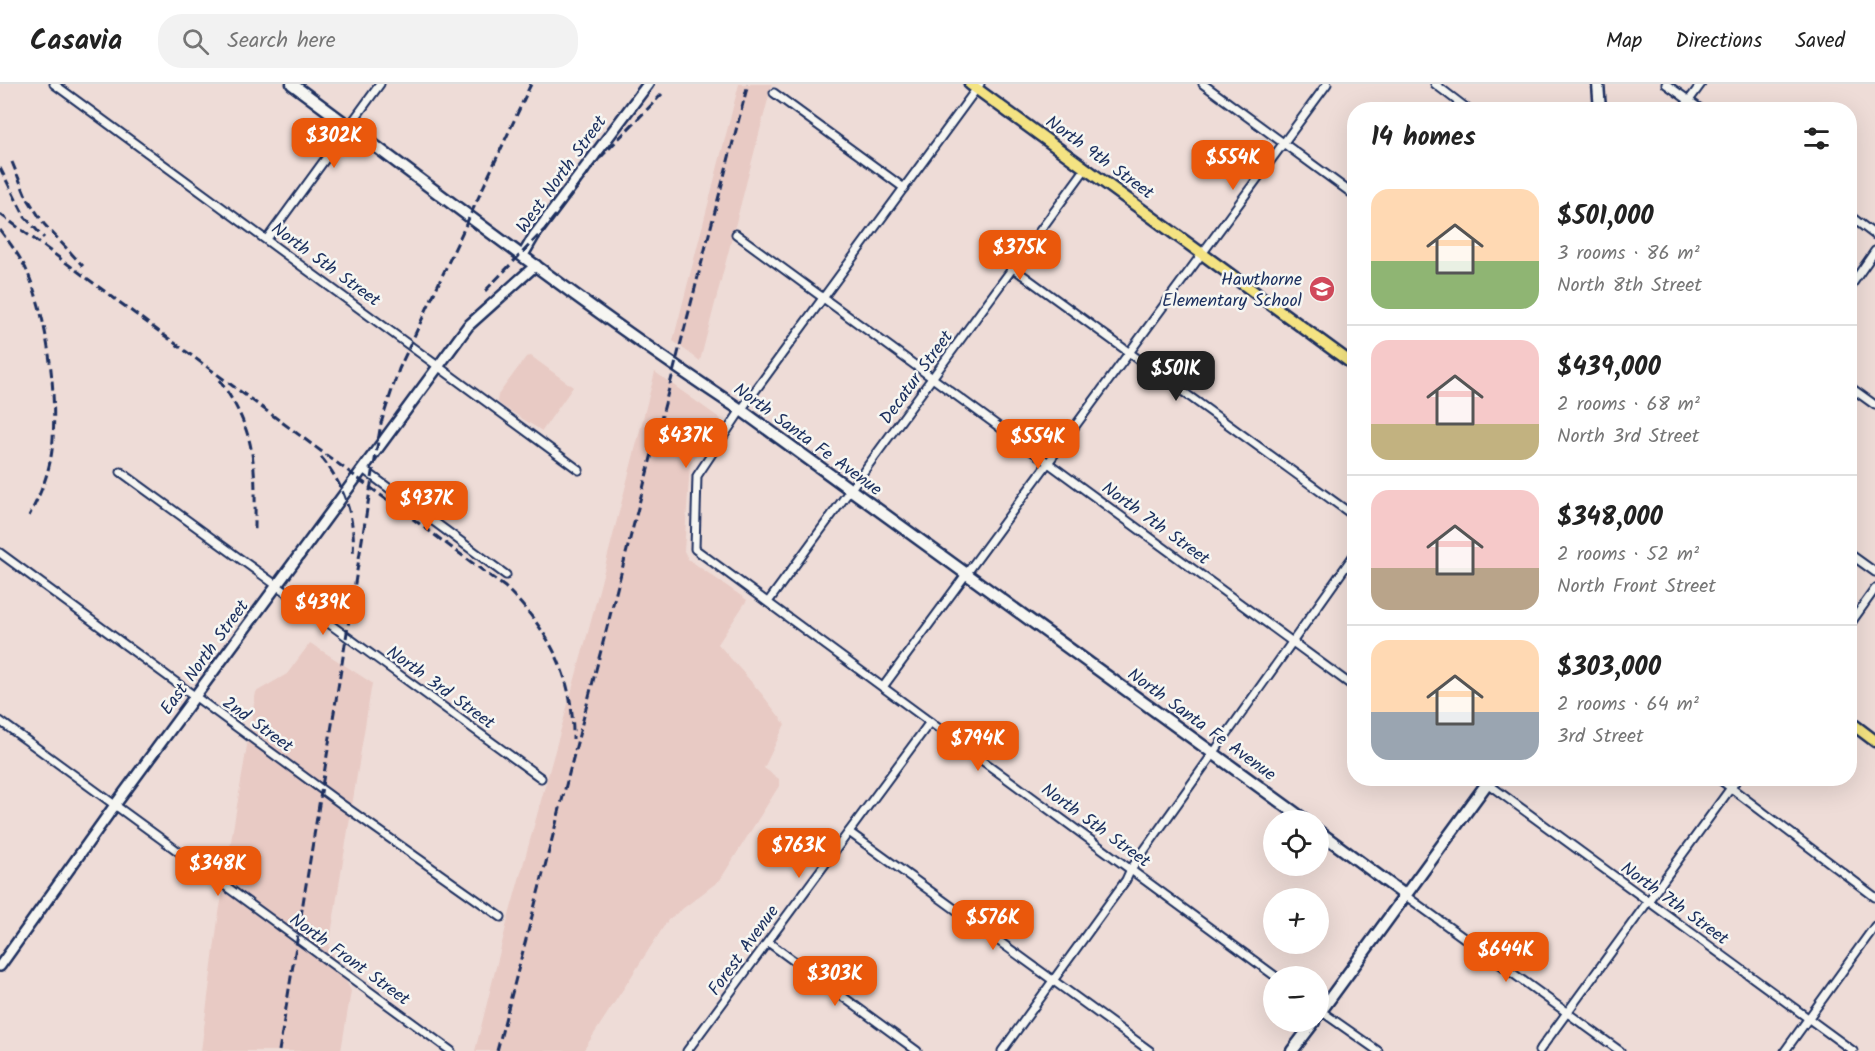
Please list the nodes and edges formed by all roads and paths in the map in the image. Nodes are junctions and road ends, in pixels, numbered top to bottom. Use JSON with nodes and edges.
{"nodes":[{"id":1,"x":54,"y":84,"type":"edge"},
{"id":2,"x":292,"y":84,"type":"edge"},
{"id":3,"x":380,"y":84,"type":"edge"},
{"id":4,"x":648,"y":84,"type":"edge"},
{"id":5,"x":1203,"y":84,"type":"edge"},
{"id":6,"x":1327,"y":84,"type":"edge"},
{"id":7,"x":1435,"y":84,"type":"edge"},
{"id":8,"x":1598,"y":84,"type":"edge"},
{"id":9,"x":1666,"y":84,"type":"edge"},
{"id":10,"x":1701,"y":84,"type":"edge"},
{"id":11,"x":976,"y":86,"type":"edge"},
{"id":12,"x":774,"y":93,"type":"dead end"},
{"id":13,"x":1689,"y":100,"type":"junction"},
{"id":14,"x":1459,"y":102,"type":"edge"},
{"id":15,"x":1599,"y":102,"type":"edge"},
{"id":16,"x":1692,"y":102,"type":"edge"},
{"id":17,"x":350,"y":127,"type":"junction"},
{"id":18,"x":1283,"y":143,"type":"junction"},
{"id":19,"x":1086,"y":168,"type":"junction"},
{"id":20,"x":904,"y":188,"type":"junction"},
{"id":21,"x":1347,"y":190,"type":"edge"},
{"id":22,"x":1857,"y":221,"type":"edge"},
{"id":23,"x":736,"y":234,"type":"dead end"},
{"id":24,"x":1875,"y":235,"type":"edge"},
{"id":25,"x":267,"y":239,"type":"junction"},
{"id":26,"x":1875,"y":251,"type":"edge"},
{"id":27,"x":1203,"y":253,"type":"junction"},
{"id":28,"x":523,"y":255,"type":"junction"},
{"id":29,"x":536,"y":265,"type":"junction"},
{"id":30,"x":1013,"y":268,"type":"junction"},
{"id":31,"x":1857,"y":276,"type":"edge"},
{"id":32,"x":823,"y":298,"type":"junction"},
{"id":33,"x":1129,"y":353,"type":"junction"},
{"id":34,"x":1347,"y":360,"type":"edge"},
{"id":35,"x":438,"y":366,"type":"junction"},
{"id":36,"x":933,"y":378,"type":"junction"},
{"id":37,"x":1857,"y":392,"type":"edge"},
{"id":38,"x":1875,"y":405,"type":"edge"},
{"id":39,"x":741,"y":410,"type":"junction"},
{"id":40,"x":1048,"y":463,"type":"junction"},
{"id":41,"x":363,"y":470,"type":"junction"},
{"id":42,"x":579,"y":470,"type":"dead end"},
{"id":43,"x":121,"y":472,"type":"dead end"},
{"id":44,"x":850,"y":490,"type":"junction"},
{"id":45,"x":1347,"y":511,"type":"edge"},
{"id":46,"x":0,"y":554,"type":"edge"},
{"id":47,"x":1857,"y":559,"type":"edge"},
{"id":48,"x":1347,"y":565,"type":"edge"},
{"id":49,"x":1875,"y":572,"type":"edge"},
{"id":50,"x":966,"y":574,"type":"junction"},
{"id":51,"x":506,"y":575,"type":"dead end"},
{"id":52,"x":277,"y":587,"type":"junction"},
{"id":53,"x":1875,"y":589,"type":"edge"},
{"id":54,"x":768,"y":602,"type":"junction"},
{"id":55,"x":1857,"y":614,"type":"edge"},
{"id":56,"x":1292,"y":641,"type":"junction"},
{"id":57,"x":1347,"y":682,"type":"edge"},
{"id":58,"x":883,"y":687,"type":"junction"},
{"id":59,"x":196,"y":697,"type":"junction"},
{"id":60,"x":0,"y":721,"type":"edge"},
{"id":61,"x":930,"y":722,"type":"junction"},
{"id":62,"x":1857,"y":727,"type":"edge"},
{"id":63,"x":1875,"y":741,"type":"edge"},
{"id":64,"x":1213,"y":752,"type":"junction"},
{"id":65,"x":541,"y":778,"type":"dead end"},
{"id":66,"x":1482,"y":786,"type":"edge"},
{"id":67,"x":1494,"y":786,"type":"edge"},
{"id":68,"x":1728,"y":786,"type":"edge"},
{"id":69,"x":1731,"y":788,"type":"junction"},
{"id":70,"x":115,"y":805,"type":"junction"},
{"id":71,"x":1291,"y":810,"type":"edge"},
{"id":72,"x":849,"y":832,"type":"junction"},
{"id":73,"x":1329,"y":839,"type":"edge"},
{"id":74,"x":1131,"y":869,"type":"junction"},
{"id":75,"x":1406,"y":896,"type":"junction"},
{"id":76,"x":1875,"y":897,"type":"edge"},
{"id":77,"x":1648,"y":901,"type":"junction"},
{"id":78,"x":501,"y":917,"type":"dead end"},
{"id":79,"x":1875,"y":926,"type":"edge"},
{"id":80,"x":768,"y":942,"type":"junction"},
{"id":81,"x":0,"y":966,"type":"edge"},
{"id":82,"x":1263,"y":967,"type":"edge"},
{"id":83,"x":1054,"y":980,"type":"junction"},
{"id":84,"x":1329,"y":1000,"type":"edge"},
{"id":85,"x":1567,"y":1013,"type":"junction"},
{"id":86,"x":1329,"y":1018,"type":"edge"},
{"id":87,"x":1808,"y":1018,"type":"junction"},
{"id":88,"x":1306,"y":1032,"type":"edge"},
{"id":89,"x":451,"y":1051,"type":"edge"},
{"id":90,"x":687,"y":1051,"type":"edge"},
{"id":91,"x":917,"y":1051,"type":"edge"},
{"id":92,"x":1002,"y":1051,"type":"edge"},
{"id":93,"x":1150,"y":1051,"type":"edge"},
{"id":94,"x":1292,"y":1051,"type":"edge"},
{"id":95,"x":1378,"y":1051,"type":"edge"},
{"id":96,"x":1539,"y":1051,"type":"edge"},
{"id":97,"x":1620,"y":1051,"type":"edge"},
{"id":98,"x":1785,"y":1051,"type":"edge"},
{"id":99,"x":1853,"y":1051,"type":"edge"}],
"edges":[{"from":1,"to":25,"type":"street","name":"North 5th Street"},
{"from":2,"to":17,"type":"main road","name":"North Santa Fe Avenue"},
{"from":3,"to":17,"type":"street"},
{"from":4,"to":28,"type":"street","name":"West North Street"},
{"from":5,"to":18,"type":"street"},
{"from":6,"to":18,"type":"street"},
{"from":7,"to":14,"type":"street"},
{"from":8,"to":15,"type":"main road"},
{"from":9,"to":13,"type":"street"},
{"from":10,"to":13,"type":"street"},
{"from":11,"to":19,"type":"main road","name":"North 9th Street"},
{"from":11,"to":20,"type":"street"},
{"from":12,"to":20,"type":"street"},
{"from":13,"to":16,"type":"street"},
{"from":17,"to":25,"type":"street"},
{"from":17,"to":28,"type":"main road","name":"North Santa Fe Avenue"},
{"from":18,"to":21,"type":"street"},
{"from":18,"to":27,"type":"street"},
{"from":19,"to":27,"type":"main road","name":"North 9th Street"},
{"from":19,"to":30,"type":"street","name":"Decatur Street"},
{"from":20,"to":32,"type":"street"},
{"from":22,"to":24,"type":"street"},
{"from":23,"to":32,"type":"street","name":"North 7th Street"},
{"from":25,"to":35,"type":"street","name":"North 5th Street"},
{"from":26,"to":31,"type":"street"},
{"from":27,"to":33,"type":"street"},
{"from":27,"to":34,"type":"main road","name":"North 9th Street"},
{"from":28,"to":29,"type":"main road","name":"North Santa Fe Avenue"},
{"from":29,"to":35,"type":"street","name":"East North Street"},
{"from":29,"to":39,"type":"main road","name":"North Santa Fe Avenue"},
{"from":30,"to":33,"type":"street"},
{"from":30,"to":36,"type":"street","name":"Decatur Street"},
{"from":32,"to":36,"type":"street","name":"North 7th Street"},
{"from":32,"to":39,"type":"street"},
{"from":33,"to":40,"type":"street"},
{"from":33,"to":45,"type":"street"},
{"from":35,"to":41,"type":"street","name":"East North Street"},
{"from":35,"to":42,"type":"street","name":"North 5th Street"},
{"from":36,"to":40,"type":"street","name":"North 7th Street"},
{"from":36,"to":44,"type":"street","name":"Decatur Street"},
{"from":37,"to":38,"type":"street"},
{"from":39,"to":44,"type":"main road","name":"North Santa Fe Avenue"},
{"from":39,"to":54,"type":"street","name":"North 5th Street"},
{"from":40,"to":50,"type":"street"},
{"from":40,"to":56,"type":"street","name":"North 7th Street"},
{"from":41,"to":51,"type":"street"},
{"from":41,"to":52,"type":"street","name":"East North Street"},
{"from":43,"to":52,"type":"street","name":"North 3rd Street"},
{"from":44,"to":50,"type":"main road","name":"North Santa Fe Avenue"},
{"from":44,"to":54,"type":"street","name":"Decatur Street"},
{"from":46,"to":59,"type":"street","name":"2nd Street"},
{"from":47,"to":49,"type":"street"},
{"from":48,"to":56,"type":"street"},
{"from":50,"to":58,"type":"street"},
{"from":50,"to":64,"type":"main road","name":"North Santa Fe Avenue"},
{"from":52,"to":59,"type":"street","name":"East North Street"},
{"from":52,"to":65,"type":"street","name":"North 3rd Street"},
{"from":53,"to":55,"type":"street"},
{"from":54,"to":58,"type":"street","name":"North 5th Street"},
{"from":56,"to":57,"type":"street","name":"North 7th Street"},
{"from":56,"to":64,"type":"street"},
{"from":58,"to":61,"type":"street","name":"North 5th Street"},
{"from":59,"to":70,"type":"street","name":"East North Street"},
{"from":59,"to":78,"type":"street","name":"2nd Street"},
{"from":60,"to":70,"type":"street","name":"North Front Street"},
{"from":61,"to":72,"type":"street","name":"Forest Avenue"},
{"from":61,"to":74,"type":"street","name":"North 5th Street"},
{"from":62,"to":63,"type":"main road"},
{"from":64,"to":71,"type":"main road","name":"North Santa Fe Avenue"},
{"from":64,"to":74,"type":"street"},
{"from":66,"to":75,"type":"main road"},
{"from":67,"to":77,"type":"street","name":"North 7th Street"},
{"from":68,"to":69,"type":"street"},
{"from":69,"to":76,"type":"street"},
{"from":69,"to":77,"type":"street"},
{"from":70,"to":81,"type":"street","name":"East North Street"},
{"from":70,"to":89,"type":"street","name":"North Front Street"},
{"from":72,"to":80,"type":"street","name":"Forest Avenue"},
{"from":72,"to":83,"type":"street"},
{"from":73,"to":75,"type":"main road"},
{"from":74,"to":82,"type":"street","name":"North 5th Street"},
{"from":74,"to":83,"type":"street"},
{"from":75,"to":84,"type":"main road"},
{"from":75,"to":85,"type":"street"},
{"from":77,"to":85,"type":"street"},
{"from":77,"to":87,"type":"street","name":"North 7th Street"},
{"from":79,"to":87,"type":"street"},
{"from":80,"to":90,"type":"street","name":"Forest Avenue"},
{"from":80,"to":91,"type":"street"},
{"from":83,"to":92,"type":"street"},
{"from":83,"to":93,"type":"street"},
{"from":85,"to":96,"type":"street"},
{"from":85,"to":97,"type":"street"},
{"from":86,"to":95,"type":"street"},
{"from":87,"to":98,"type":"street"},
{"from":87,"to":99,"type":"street","name":"North 7th Street"},
{"from":88,"to":94,"type":"main road"}]}
